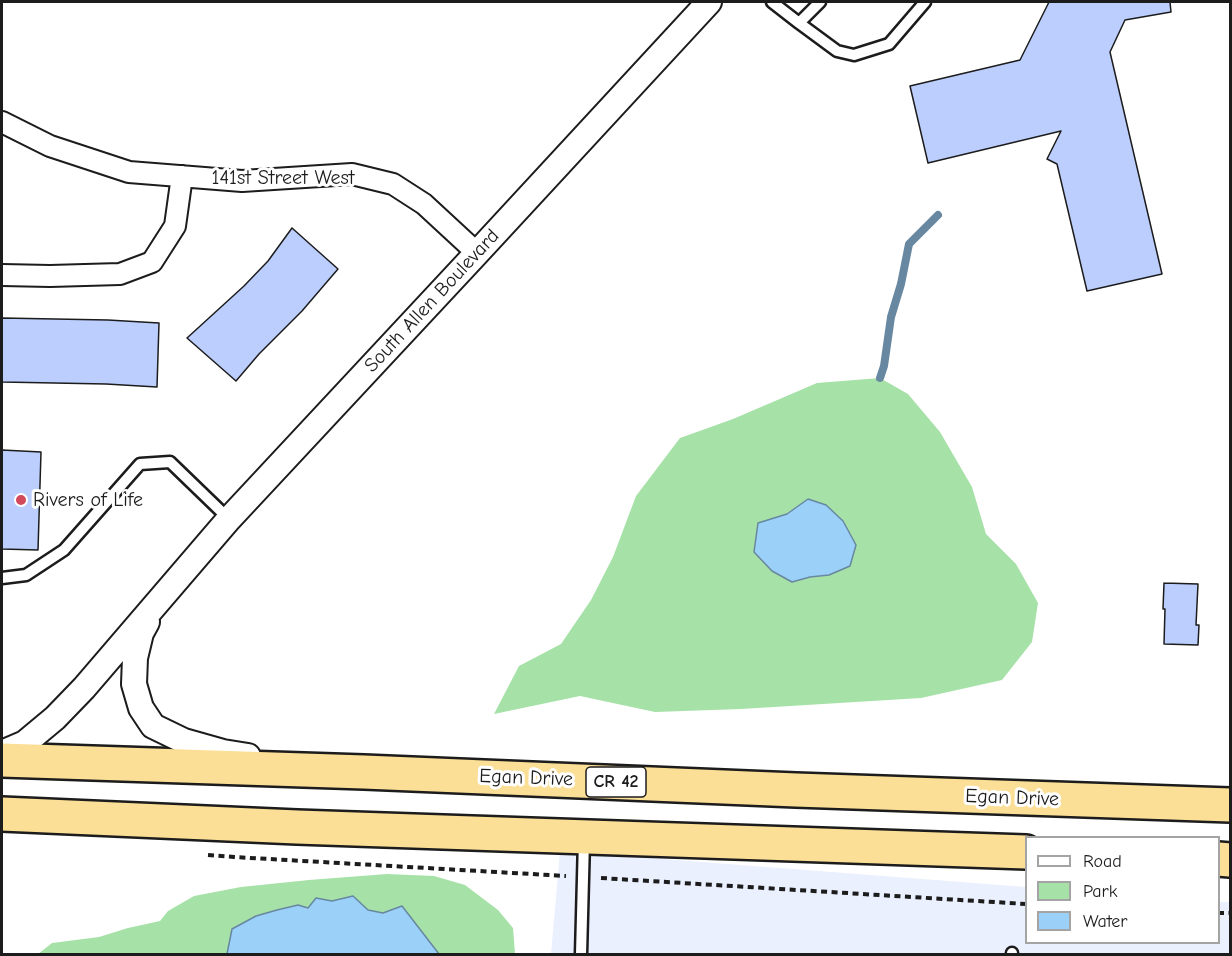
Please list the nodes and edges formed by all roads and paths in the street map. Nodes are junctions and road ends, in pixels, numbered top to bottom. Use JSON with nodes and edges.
{"nodes":[{"id":1,"x":709,"y":2,"type":"edge"},
{"id":2,"x":772,"y":2,"type":"edge"},
{"id":3,"x":820,"y":2,"type":"edge"},
{"id":4,"x":925,"y":2,"type":"edge"},
{"id":5,"x":799,"y":23,"type":"junction"},
{"id":6,"x":2,"y":122,"type":"edge"},
{"id":7,"x":182,"y":176,"type":"junction"},
{"id":8,"x":477,"y":254,"type":"junction"},
{"id":9,"x":2,"y":275,"type":"edge"},
{"id":10,"x":229,"y":519,"type":"junction"},
{"id":11,"x":2,"y":578,"type":"edge"},
{"id":12,"x":158,"y":602,"type":"junction"},
{"id":13,"x":2,"y":753,"type":"edge"},
{"id":14,"x":2,"y":760,"type":"edge"},
{"id":15,"x":364,"y":772,"type":"junction"},
{"id":16,"x":1230,"y":805,"type":"edge"},
{"id":17,"x":2,"y":814,"type":"edge"},
{"id":18,"x":584,"y":837,"type":"junction"},
{"id":19,"x":1025,"y":852,"type":"edge"},
{"id":20,"x":200,"y":854,"type":"dead end"},
{"id":21,"x":583,"y":877,"type":"junction"},
{"id":22,"x":1025,"y":904,"type":"edge"},
{"id":23,"x":581,"y":954,"type":"edge"}],
"edges":[{"from":1,"to":8,"type":"street","name":"South Allen Boulevard"},
{"from":2,"to":5,"type":"lane"},
{"from":3,"to":5,"type":"lane"},
{"from":4,"to":5,"type":"lane"},
{"from":6,"to":7,"type":"street","name":"141st Street West"},
{"from":7,"to":8,"type":"street","name":"141st Street West"},
{"from":7,"to":9,"type":"street"},
{"from":8,"to":10,"type":"street","name":"South Allen Boulevard"},
{"from":10,"to":11,"type":"lane"},
{"from":10,"to":12,"type":"street","name":"South Allen Boulevard"},
{"from":12,"to":13,"type":"street","name":"South Allen Boulevard"},
{"from":12,"to":15,"type":"street","name":"South Allen Boulevard"},
{"from":14,"to":15,"type":"highway","name":"Egan Drive","number":"CR 42"},
{"from":15,"to":16,"type":"highway","name":"Egan Drive","number":"CR 42"},
{"from":17,"to":18,"type":"highway"},
{"from":18,"to":19,"type":"highway"},
{"from":18,"to":21,"type":"lane"},
{"from":20,"to":21,"type":"path"},
{"from":21,"to":22,"type":"path"},
{"from":21,"to":23,"type":"lane"}]}
